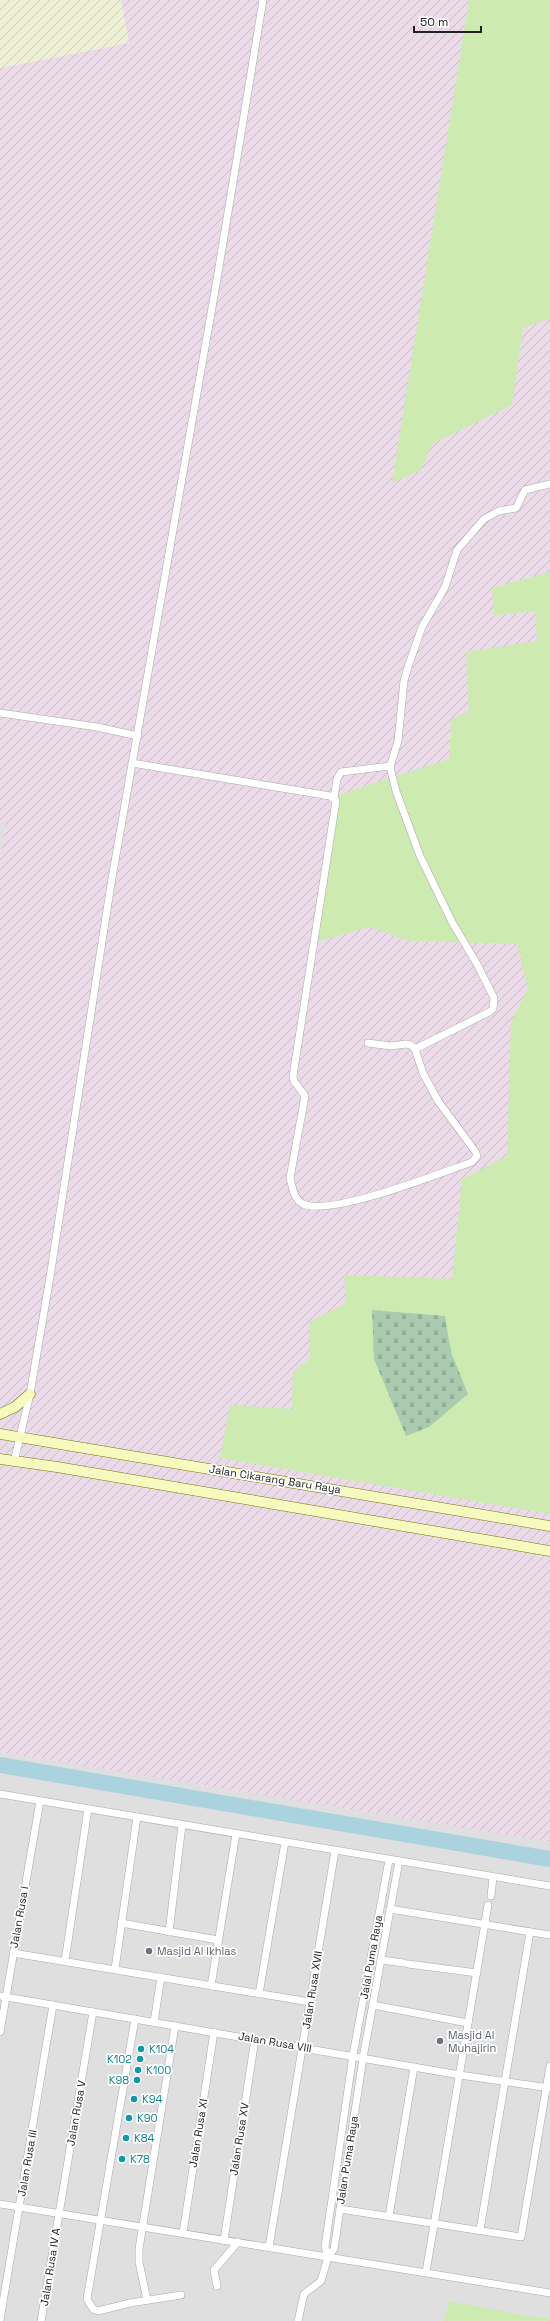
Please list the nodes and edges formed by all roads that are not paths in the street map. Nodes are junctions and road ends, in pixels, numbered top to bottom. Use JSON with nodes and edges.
{"nodes":[{"id":1,"x":263,"y":0,"type":"edge"},
{"id":2,"x":550,"y":484,"type":"edge"},
{"id":3,"x":0,"y":713,"type":"edge"},
{"id":4,"x":138,"y":736,"type":"junction"},
{"id":5,"x":132,"y":763,"type":"junction"},
{"id":6,"x":390,"y":766,"type":"junction"},
{"id":7,"x":334,"y":798,"type":"junction"},
{"id":8,"x":368,"y":1043,"type":"dead end"},
{"id":9,"x":415,"y":1049,"type":"junction"},
{"id":10,"x":30,"y":1394,"type":"junction"},
{"id":11,"x":0,"y":1414,"type":"edge"},
{"id":12,"x":0,"y":1434,"type":"edge"},
{"id":13,"x":19,"y":1436,"type":"junction"},
{"id":14,"x":0,"y":1459,"type":"edge"},
{"id":15,"x":14,"y":1462,"type":"junction"},
{"id":16,"x":550,"y":1526,"type":"edge"},
{"id":17,"x":550,"y":1551,"type":"edge"},
{"id":18,"x":0,"y":1794,"type":"edge"},
{"id":19,"x":40,"y":1801,"type":"junction"},
{"id":20,"x":88,"y":1809,"type":"junction"},
{"id":21,"x":137,"y":1817,"type":"junction"},
{"id":22,"x":182,"y":1825,"type":"junction"},
{"id":23,"x":236,"y":1834,"type":"junction"},
{"id":24,"x":285,"y":1842,"type":"junction"},
{"id":25,"x":335,"y":1851,"type":"junction"},
{"id":26,"x":389,"y":1860,"type":"junction"},
{"id":27,"x":398,"y":1861,"type":"junction"},
{"id":28,"x":493,"y":1877,"type":"junction"},
{"id":29,"x":550,"y":1886,"type":"edge"},
{"id":30,"x":491,"y":1896,"type":"dead end"},
{"id":31,"x":488,"y":1905,"type":"dead end"},
{"id":32,"x":390,"y":1909,"type":"junction"},
{"id":33,"x":121,"y":1923,"type":"junction"},
{"id":34,"x":485,"y":1926,"type":"junction"},
{"id":35,"x":169,"y":1932,"type":"junction"},
{"id":36,"x":530,"y":1932,"type":"junction"},
{"id":37,"x":550,"y":1935,"type":"edge"},
{"id":38,"x":218,"y":1940,"type":"junction"},
{"id":39,"x":13,"y":1953,"type":"junction"},
{"id":40,"x":381,"y":1960,"type":"junction"},
{"id":41,"x":65,"y":1961,"type":"junction"},
{"id":42,"x":115,"y":1969,"type":"junction"},
{"id":43,"x":477,"y":1973,"type":"junction"},
{"id":44,"x":161,"y":1977,"type":"junction"},
{"id":45,"x":211,"y":1986,"type":"junction"},
{"id":46,"x":258,"y":1994,"type":"junction"},
{"id":47,"x":3,"y":1997,"type":"edge"},
{"id":48,"x":310,"y":2002,"type":"junction"},
{"id":49,"x":54,"y":2005,"type":"junction"},
{"id":50,"x":372,"y":2005,"type":"junction"},
{"id":51,"x":93,"y":2012,"type":"junction"},
{"id":52,"x":135,"y":2019,"type":"junction"},
{"id":53,"x":154,"y":2022,"type":"junction"},
{"id":54,"x":468,"y":2023,"type":"junction"},
{"id":55,"x":175,"y":2026,"type":"junction"},
{"id":56,"x":0,"y":2032,"type":"edge"},
{"id":57,"x":214,"y":2032,"type":"junction"},
{"id":58,"x":255,"y":2039,"type":"junction"},
{"id":59,"x":302,"y":2047,"type":"junction"},
{"id":60,"x":353,"y":2055,"type":"junction"},
{"id":61,"x":363,"y":2058,"type":"junction"},
{"id":62,"x":550,"y":2066,"type":"edge"},
{"id":63,"x":414,"y":2067,"type":"junction"},
{"id":64,"x":460,"y":2075,"type":"junction"},
{"id":65,"x":505,"y":2081,"type":"junction"},
{"id":66,"x":548,"y":2087,"type":"edge"},
{"id":67,"x":0,"y":2204,"type":"edge"},
{"id":68,"x":19,"y":2207,"type":"junction"},
{"id":69,"x":340,"y":2209,"type":"junction"},
{"id":70,"x":59,"y":2213,"type":"junction"},
{"id":71,"x":389,"y":2216,"type":"junction"},
{"id":72,"x":100,"y":2220,"type":"junction"},
{"id":73,"x":434,"y":2223,"type":"junction"},
{"id":74,"x":142,"y":2227,"type":"junction"},
{"id":75,"x":480,"y":2230,"type":"junction"},
{"id":76,"x":183,"y":2233,"type":"junction"},
{"id":77,"x":224,"y":2240,"type":"junction"},
{"id":78,"x":238,"y":2242,"type":"junction"},
{"id":79,"x":269,"y":2247,"type":"junction"},
{"id":80,"x":328,"y":2257,"type":"junction"},
{"id":81,"x":426,"y":2272,"type":"junction"},
{"id":82,"x":217,"y":2286,"type":"dead end"},
{"id":83,"x":550,"y":2293,"type":"edge"},
{"id":84,"x":180,"y":2296,"type":"dead end"},
{"id":85,"x":147,"y":2300,"type":"junction"},
{"id":86,"x":0,"y":2320,"type":"edge"},
{"id":87,"x":41,"y":2321,"type":"edge"},
{"id":88,"x":298,"y":2321,"type":"edge"}],
"edges":[{"from":1,"to":4,"type":"street"},
{"from":2,"to":6,"type":"street"},
{"from":3,"to":4,"type":"street"},
{"from":4,"to":5,"type":"street"},
{"from":5,"to":7,"type":"street"},
{"from":5,"to":10,"type":"street"},
{"from":6,"to":7,"type":"street"},
{"from":6,"to":9,"type":"street"},
{"from":7,"to":9,"type":"street"},
{"from":8,"to":9,"type":"street"},
{"from":10,"to":11,"type":"main road"},
{"from":10,"to":13,"type":"street"},
{"from":12,"to":13,"type":"main road","name":"Jalan Cikarang Baru Raya"},
{"from":13,"to":15,"type":"street"},
{"from":13,"to":16,"type":"main road","name":"Jalan Cikarang Baru Raya"},
{"from":14,"to":15,"type":"main road"},
{"from":15,"to":17,"type":"main road"},
{"from":18,"to":19,"type":"street"},
{"from":19,"to":20,"type":"street"},
{"from":19,"to":39,"type":"street","name":"Jalan Rusa I"},
{"from":20,"to":21,"type":"street"},
{"from":20,"to":41,"type":"street"},
{"from":21,"to":22,"type":"street"},
{"from":21,"to":33,"type":"street"},
{"from":22,"to":23,"type":"street"},
{"from":22,"to":35,"type":"street"},
{"from":23,"to":24,"type":"street"},
{"from":23,"to":38,"type":"street"},
{"from":24,"to":25,"type":"street"},
{"from":24,"to":46,"type":"street"},
{"from":25,"to":26,"type":"street"},
{"from":25,"to":48,"type":"street","name":"Jalan Rusa XVII"},
{"from":26,"to":27,"type":"street"},
{"from":26,"to":60,"type":"street","name":"Jalal Puma Raya"},
{"from":27,"to":28,"type":"street"},
{"from":27,"to":32,"type":"street","name":"Jalan Puma Raya"},
{"from":28,"to":29,"type":"street"},
{"from":28,"to":30,"type":"street"},
{"from":31,"to":34,"type":"street"},
{"from":32,"to":34,"type":"street"},
{"from":32,"to":40,"type":"street","name":"Jalan Puma Raya"},
{"from":33,"to":35,"type":"street"},
{"from":33,"to":42,"type":"street"},
{"from":34,"to":36,"type":"street"},
{"from":34,"to":43,"type":"street"},
{"from":35,"to":38,"type":"street"},
{"from":36,"to":37,"type":"street"},
{"from":36,"to":65,"type":"street"},
{"from":38,"to":45,"type":"street"},
{"from":39,"to":41,"type":"street"},
{"from":39,"to":47,"type":"street","name":"Jalan Rusa I"},
{"from":40,"to":43,"type":"street"},
{"from":40,"to":50,"type":"street","name":"Jalan Puma Raya"},
{"from":41,"to":42,"type":"street"},
{"from":42,"to":44,"type":"street"},
{"from":43,"to":54,"type":"street"},
{"from":44,"to":45,"type":"street"},
{"from":44,"to":53,"type":"street"},
{"from":45,"to":46,"type":"street"},
{"from":46,"to":48,"type":"street"},
{"from":47,"to":49,"type":"street","name":"Jalan Rusa VIII"},
{"from":47,"to":56,"type":"street","name":"Jalan Rusa I"},
{"from":48,"to":59,"type":"street","name":"Jalan Rusa XVII"},
{"from":49,"to":51,"type":"street","name":"Jalan Rusa VIII"},
{"from":49,"to":68,"type":"street","name":"Jalan Rusa III"},
{"from":50,"to":54,"type":"street"},
{"from":50,"to":61,"type":"street","name":"Jalan Puma Raya"},
{"from":51,"to":52,"type":"street","name":"Jalan Rusa VIII"},
{"from":51,"to":70,"type":"street","name":"Jalan Rusa V"},
{"from":52,"to":53,"type":"street","name":"Jalan Rusa VIII"},
{"from":52,"to":72,"type":"street"},
{"from":53,"to":55,"type":"street","name":"Jalan Rusa VIII"},
{"from":54,"to":64,"type":"street"},
{"from":55,"to":57,"type":"street","name":"Jalan Rusa VIII"},
{"from":55,"to":74,"type":"street"},
{"from":57,"to":58,"type":"street","name":"Jalan Rusa VIII"},
{"from":57,"to":76,"type":"street","name":"Jalan Rusa XI"},
{"from":58,"to":59,"type":"street","name":"Jalan Rusa VIII"},
{"from":58,"to":77,"type":"street","name":"Jalan Rusa XV"},
{"from":59,"to":60,"type":"street","name":"Jalan Rusa VIII"},
{"from":59,"to":79,"type":"street","name":"Jalan Rusa XVII"},
{"from":60,"to":61,"type":"street","name":"Jalan Rusa VIII"},
{"from":60,"to":80,"type":"street","name":"Jalan Puma Raya"},
{"from":61,"to":63,"type":"street","name":"Jalan Rusa VIII"},
{"from":61,"to":69,"type":"street","name":"Jalan Puma Raya"},
{"from":62,"to":66,"type":"street"},
{"from":63,"to":64,"type":"street","name":"Jalan Rusa VIII"},
{"from":63,"to":71,"type":"street"},
{"from":64,"to":65,"type":"street","name":"Jalan Rusa VIII"},
{"from":64,"to":73,"type":"street"},
{"from":65,"to":66,"type":"street","name":"Jalan Rusa VIII"},
{"from":65,"to":75,"type":"street"},
{"from":66,"to":75,"type":"street"},
{"from":67,"to":68,"type":"street"},
{"from":68,"to":70,"type":"street"},
{"from":68,"to":86,"type":"street","name":"Jalan Rusa III"},
{"from":69,"to":71,"type":"street"},
{"from":69,"to":80,"type":"street","name":"Jalan Puma Raya"},
{"from":70,"to":72,"type":"street"},
{"from":70,"to":87,"type":"street","name":"Jalan Rusa IV A"},
{"from":71,"to":73,"type":"street"},
{"from":72,"to":74,"type":"street"},
{"from":72,"to":85,"type":"street"},
{"from":73,"to":75,"type":"street"},
{"from":73,"to":81,"type":"street"},
{"from":74,"to":76,"type":"street"},
{"from":74,"to":85,"type":"street"},
{"from":76,"to":77,"type":"street"},
{"from":77,"to":78,"type":"street"},
{"from":78,"to":79,"type":"street"},
{"from":78,"to":82,"type":"street"},
{"from":79,"to":80,"type":"street"},
{"from":80,"to":81,"type":"street"},
{"from":80,"to":88,"type":"street"},
{"from":81,"to":83,"type":"street"},
{"from":84,"to":85,"type":"street"}]}
